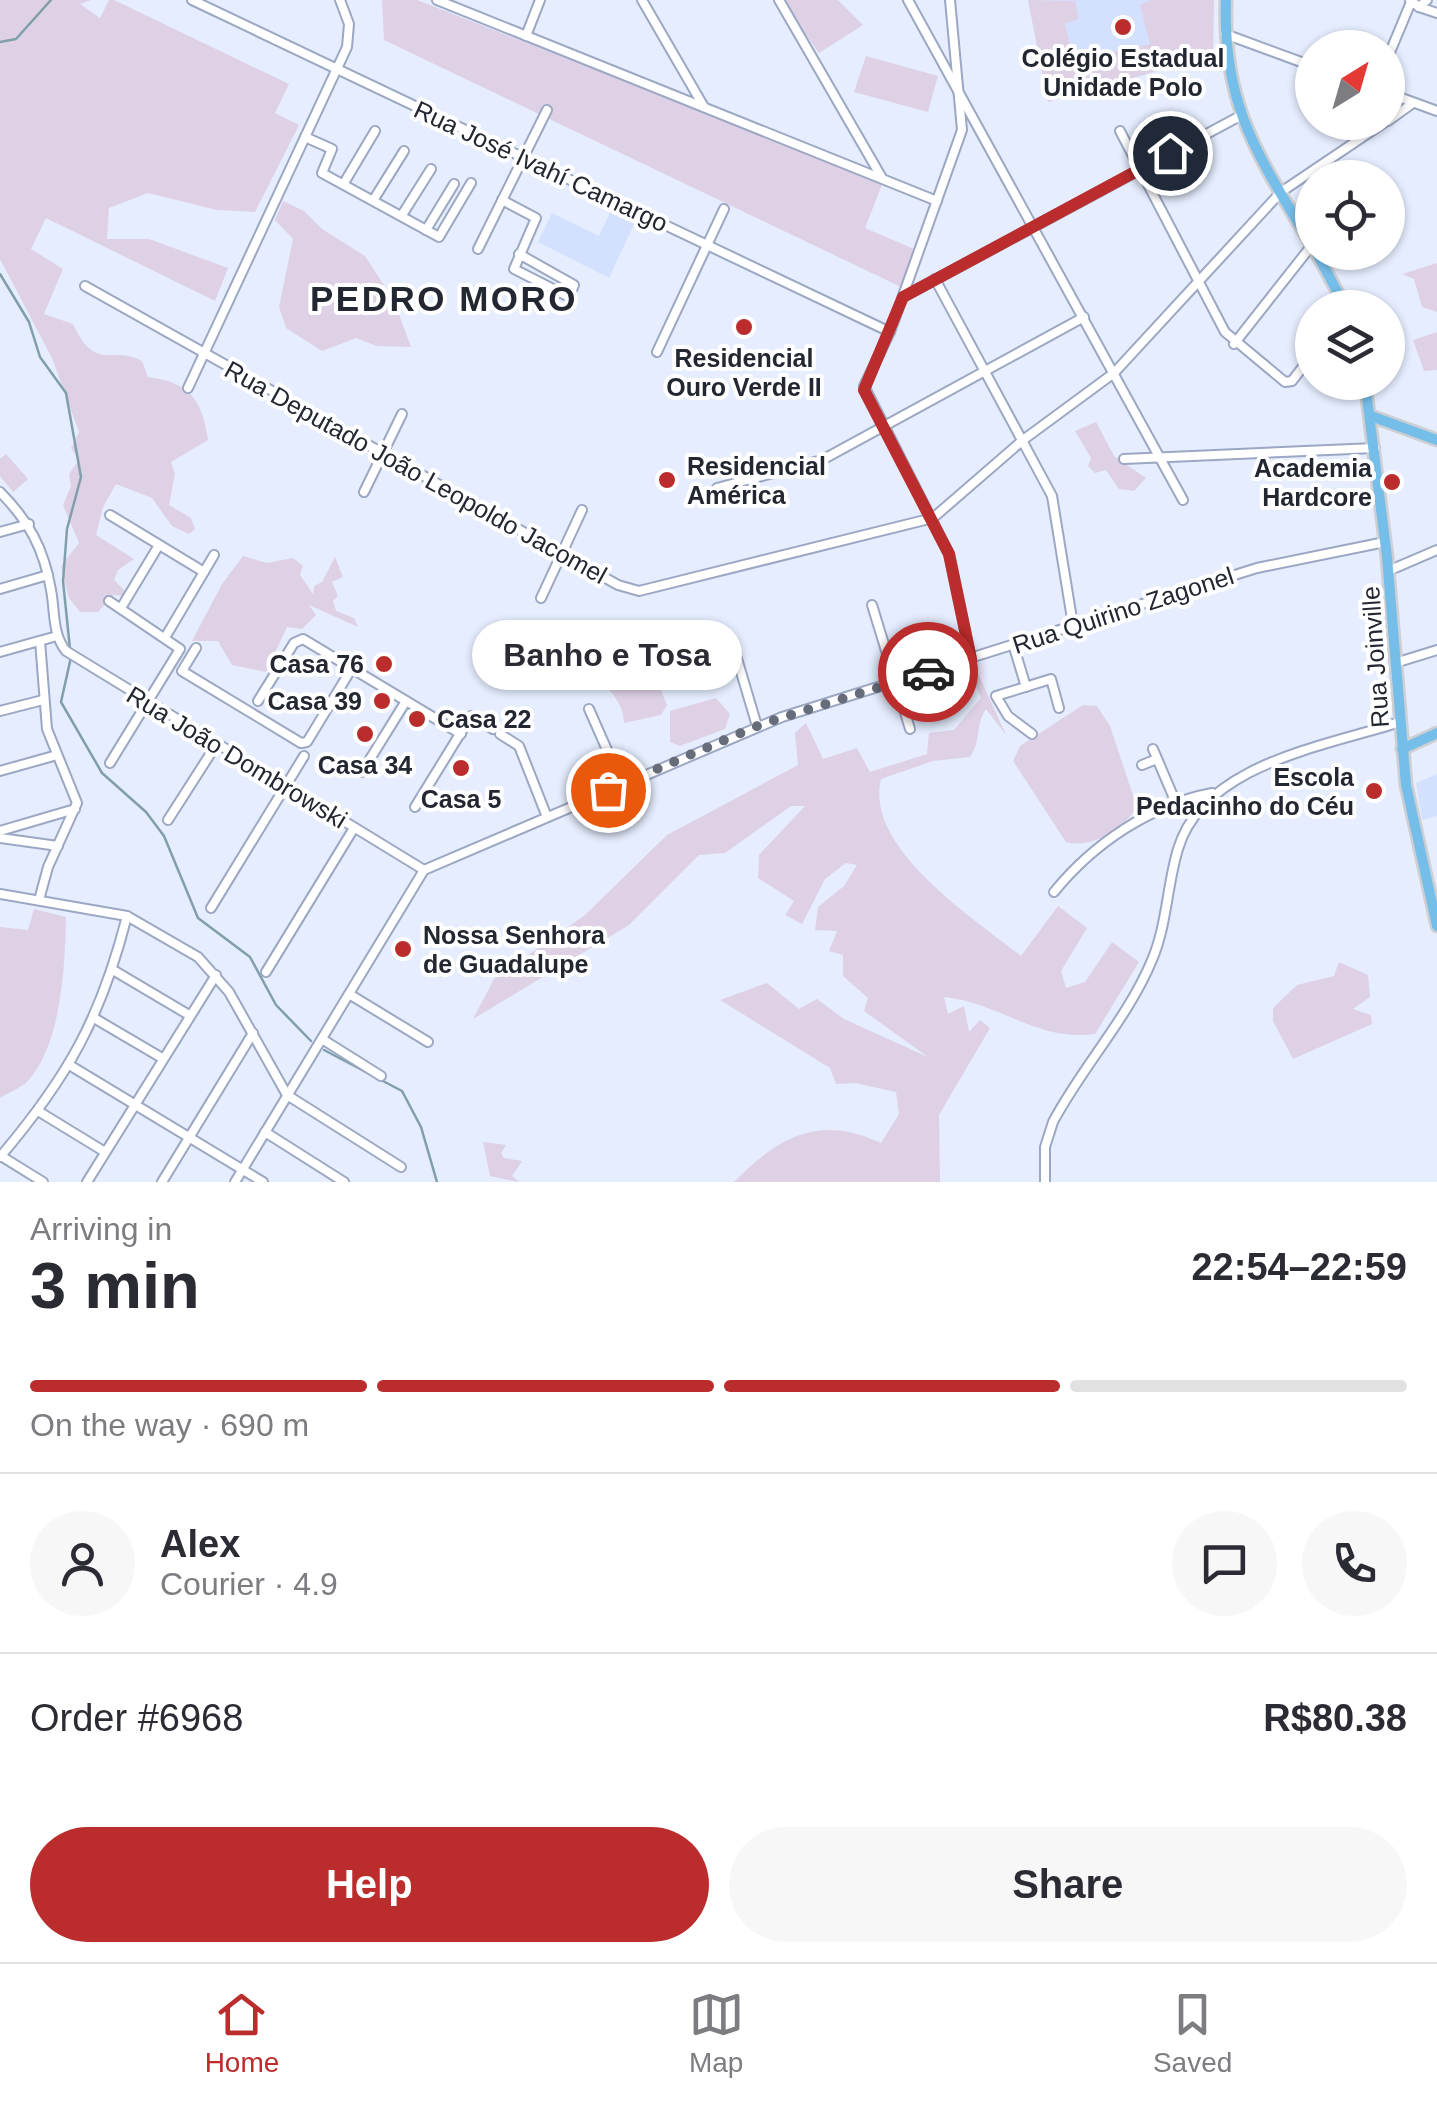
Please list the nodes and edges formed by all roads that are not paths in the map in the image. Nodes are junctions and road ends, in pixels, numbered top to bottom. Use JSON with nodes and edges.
{"nodes":[{"id":1,"x":192,"y":0,"type":"edge"},
{"id":2,"x":340,"y":0,"type":"edge"},
{"id":3,"x":437,"y":0,"type":"edge"},
{"id":4,"x":540,"y":0,"type":"edge"},
{"id":5,"x":642,"y":0,"type":"edge"},
{"id":6,"x":779,"y":0,"type":"edge"},
{"id":7,"x":908,"y":0,"type":"edge"},
{"id":8,"x":950,"y":0,"type":"edge"},
{"id":9,"x":1226,"y":0,"type":"edge"},
{"id":10,"x":1428,"y":0,"type":"edge"},
{"id":11,"x":453,"y":3,"type":"edge"},
{"id":12,"x":1413,"y":3,"type":"edge"},
{"id":13,"x":1437,"y":12,"type":"edge"},
{"id":14,"x":1400,"y":30,"type":"edge"},
{"id":15,"x":1225,"y":34,"type":"junction"},
{"id":16,"x":526,"y":36,"type":"junction"},
{"id":17,"x":1295,"y":60,"type":"edge"},
{"id":18,"x":337,"y":69,"type":"junction"},
{"id":19,"x":961,"y":90,"type":"junction"},
{"id":20,"x":1405,"y":100,"type":"edge"},
{"id":21,"x":1414,"y":103,"type":"junction"},
{"id":22,"x":704,"y":107,"type":"junction"},
{"id":23,"x":1405,"y":109,"type":"edge"},
{"id":24,"x":547,"y":110,"type":"dead end"},
{"id":25,"x":1437,"y":111,"type":"edge"},
{"id":26,"x":1240,"y":116,"type":"junction"},
{"id":27,"x":1120,"y":130,"type":"dead end"},
{"id":28,"x":375,"y":131,"type":"dead end"},
{"id":29,"x":305,"y":136,"type":"junction"},
{"id":30,"x":1359,"y":140,"type":"edge"},
{"id":31,"x":404,"y":151,"type":"dead end"},
{"id":32,"x":523,"y":158,"type":"junction"},
{"id":33,"x":431,"y":169,"type":"dead end"},
{"id":34,"x":1140,"y":170,"type":"junction"},
{"id":35,"x":882,"y":179,"type":"junction"},
{"id":36,"x":344,"y":183,"type":"junction"},
{"id":37,"x":471,"y":183,"type":"dead end"},
{"id":38,"x":454,"y":184,"type":"dead end"},
{"id":39,"x":1280,"y":192,"type":"junction"},
{"id":40,"x":374,"y":200,"type":"junction"},
{"id":41,"x":502,"y":200,"type":"junction"},
{"id":42,"x":937,"y":201,"type":"junction"},
{"id":43,"x":724,"y":209,"type":"dead end"},
{"id":44,"x":402,"y":215,"type":"junction"},
{"id":45,"x":1295,"y":217,"type":"edge"},
{"id":46,"x":1035,"y":226,"type":"junction"},
{"id":47,"x":426,"y":230,"type":"junction"},
{"id":48,"x":708,"y":245,"type":"junction"},
{"id":49,"x":478,"y":249,"type":"dead end"},
{"id":50,"x":518,"y":254,"type":"junction"},
{"id":51,"x":1295,"y":270,"type":"edge"},
{"id":52,"x":935,"y":280,"type":"junction"},
{"id":53,"x":1198,"y":282,"type":"junction"},
{"id":54,"x":85,"y":286,"type":"dead end"},
{"id":55,"x":903,"y":297,"type":"junction"},
{"id":56,"x":1084,"y":318,"type":"junction"},
{"id":57,"x":890,"y":332,"type":"junction"},
{"id":58,"x":1234,"y":344,"type":"junction"},
{"id":59,"x":205,"y":352,"type":"junction"},
{"id":60,"x":657,"y":352,"type":"dead end"},
{"id":61,"x":985,"y":371,"type":"junction"},
{"id":62,"x":1114,"y":372,"type":"junction"},
{"id":63,"x":1295,"y":377,"type":"edge"},
{"id":64,"x":188,"y":388,"type":"dead end"},
{"id":65,"x":1368,"y":400,"type":"edge"},
{"id":66,"x":402,"y":414,"type":"dead end"},
{"id":67,"x":1370,"y":416,"type":"junction"},
{"id":68,"x":883,"y":426,"type":"junction"},
{"id":69,"x":1023,"y":440,"type":"junction"},
{"id":70,"x":1437,"y":440,"type":"edge"},
{"id":71,"x":1374,"y":448,"type":"junction"},
{"id":72,"x":383,"y":453,"type":"junction"},
{"id":73,"x":1124,"y":458,"type":"dead end"},
{"id":74,"x":1160,"y":458,"type":"junction"},
{"id":75,"x":717,"y":488,"type":"dead end"},
{"id":76,"x":0,"y":492,"type":"edge"},
{"id":77,"x":364,"y":492,"type":"dead end"},
{"id":78,"x":1183,"y":500,"type":"dead end"},
{"id":79,"x":582,"y":510,"type":"dead end"},
{"id":80,"x":110,"y":515,"type":"dead end"},
{"id":81,"x":933,"y":518,"type":"junction"},
{"id":82,"x":28,"y":524,"type":"junction"},
{"id":83,"x":0,"y":532,"type":"edge"},
{"id":84,"x":1385,"y":542,"type":"junction"},
{"id":85,"x":159,"y":545,"type":"junction"},
{"id":86,"x":1437,"y":550,"type":"edge"},
{"id":87,"x":562,"y":554,"type":"junction"},
{"id":88,"x":214,"y":556,"type":"dead end"},
{"id":89,"x":1388,"y":571,"type":"junction"},
{"id":90,"x":204,"y":572,"type":"junction"},
{"id":91,"x":48,"y":575,"type":"junction"},
{"id":92,"x":0,"y":589,"type":"edge"},
{"id":93,"x":541,"y":598,"type":"dead end"},
{"id":94,"x":109,"y":601,"type":"dead end"},
{"id":95,"x":872,"y":604,"type":"dead end"},
{"id":96,"x":121,"y":608,"type":"junction"},
{"id":97,"x":1073,"y":625,"type":"junction"},
{"id":98,"x":57,"y":636,"type":"junction"},
{"id":99,"x":166,"y":636,"type":"junction"},
{"id":100,"x":40,"y":641,"type":"junction"},
{"id":101,"x":733,"y":644,"type":"dead end"},
{"id":102,"x":1013,"y":644,"type":"junction"},
{"id":103,"x":196,"y":648,"type":"dead end"},
{"id":104,"x":1437,"y":650,"type":"edge"},
{"id":105,"x":0,"y":652,"type":"edge"},
{"id":106,"x":971,"y":659,"type":"junction"},
{"id":107,"x":1396,"y":662,"type":"junction"},
{"id":108,"x":352,"y":668,"type":"junction"},
{"id":109,"x":896,"y":681,"type":"junction"},
{"id":110,"x":1026,"y":687,"type":"junction"},
{"id":111,"x":229,"y":688,"type":"dead end"},
{"id":112,"x":224,"y":697,"type":"junction"},
{"id":113,"x":43,"y":700,"type":"junction"},
{"id":114,"x":406,"y":700,"type":"junction"},
{"id":115,"x":258,"y":701,"type":"dead end"},
{"id":116,"x":146,"y":702,"type":"junction"},
{"id":117,"x":1060,"y":708,"type":"dead end"},
{"id":118,"x":588,"y":709,"type":"dead end"},
{"id":119,"x":0,"y":711,"type":"edge"},
{"id":120,"x":1400,"y":722,"type":"junction"},
{"id":121,"x":757,"y":726,"type":"junction"},
{"id":122,"x":910,"y":729,"type":"dead end"},
{"id":123,"x":1437,"y":733,"type":"edge"},
{"id":124,"x":460,"y":734,"type":"junction"},
{"id":125,"x":1032,"y":734,"type":"dead end"},
{"id":126,"x":216,"y":745,"type":"junction"},
{"id":127,"x":1153,"y":749,"type":"dead end"},
{"id":128,"x":1402,"y":749,"type":"junction"},
{"id":129,"x":57,"y":755,"type":"junction"},
{"id":130,"x":304,"y":756,"type":"dead end"},
{"id":131,"x":1157,"y":759,"type":"junction"},
{"id":132,"x":110,"y":763,"type":"dead end"},
{"id":133,"x":1142,"y":766,"type":"dead end"},
{"id":134,"x":0,"y":770,"type":"edge"},
{"id":135,"x":362,"y":772,"type":"dead end"},
{"id":136,"x":622,"y":784,"type":"junction"},
{"id":137,"x":286,"y":787,"type":"junction"},
{"id":138,"x":1212,"y":793,"type":"junction"},
{"id":139,"x":1176,"y":803,"type":"junction"},
{"id":140,"x":415,"y":807,"type":"dead end"},
{"id":141,"x":76,"y":809,"type":"junction"},
{"id":142,"x":547,"y":817,"type":"junction"},
{"id":143,"x":168,"y":820,"type":"dead end"},
{"id":144,"x":354,"y":828,"type":"junction"},
{"id":145,"x":0,"y":834,"type":"edge"},
{"id":146,"x":58,"y":846,"type":"junction"},
{"id":147,"x":424,"y":870,"type":"junction"},
{"id":148,"x":1054,"y":892,"type":"dead end"},
{"id":149,"x":0,"y":894,"type":"edge"},
{"id":150,"x":39,"y":900,"type":"junction"},
{"id":151,"x":211,"y":908,"type":"dead end"},
{"id":152,"x":127,"y":916,"type":"junction"},
{"id":153,"x":1437,"y":926,"type":"edge"},
{"id":154,"x":114,"y":970,"type":"junction"},
{"id":155,"x":266,"y":972,"type":"dead end"},
{"id":156,"x":216,"y":974,"type":"junction"},
{"id":157,"x":349,"y":994,"type":"junction"},
{"id":158,"x":188,"y":1015,"type":"junction"},
{"id":159,"x":94,"y":1018,"type":"junction"},
{"id":160,"x":253,"y":1033,"type":"junction"},
{"id":161,"x":322,"y":1039,"type":"junction"},
{"id":162,"x":428,"y":1042,"type":"dead end"},
{"id":163,"x":162,"y":1058,"type":"junction"},
{"id":164,"x":71,"y":1066,"type":"junction"},
{"id":165,"x":381,"y":1076,"type":"dead end"},
{"id":166,"x":287,"y":1095,"type":"junction"},
{"id":167,"x":134,"y":1104,"type":"junction"},
{"id":168,"x":38,"y":1111,"type":"junction"},
{"id":169,"x":265,"y":1132,"type":"junction"},
{"id":170,"x":189,"y":1137,"type":"junction"},
{"id":171,"x":105,"y":1152,"type":"junction"},
{"id":172,"x":0,"y":1157,"type":"edge"},
{"id":173,"x":401,"y":1167,"type":"dead end"},
{"id":174,"x":242,"y":1169,"type":"junction"},
{"id":175,"x":43,"y":1182,"type":"edge"},
{"id":176,"x":87,"y":1182,"type":"edge"},
{"id":177,"x":162,"y":1182,"type":"edge"},
{"id":178,"x":234,"y":1182,"type":"edge"},
{"id":179,"x":263,"y":1182,"type":"edge"},
{"id":180,"x":344,"y":1182,"type":"edge"},
{"id":181,"x":1046,"y":1182,"type":"edge"}],
"edges":[{"from":1,"to":18,"type":"street","name":"Rua José Ivahí Camargo"},
{"from":2,"to":18,"type":"street"},
{"from":3,"to":11,"type":"street"},
{"from":4,"to":16,"type":"street"},
{"from":5,"to":22,"type":"street"},
{"from":6,"to":35,"type":"street"},
{"from":7,"to":19,"type":"street"},
{"from":8,"to":19,"type":"street"},
{"from":9,"to":15,"type":"main road"},
{"from":10,"to":12,"type":"street"},
{"from":10,"to":13,"type":"street"},
{"from":11,"to":16,"type":"street"},
{"from":12,"to":13,"type":"street"},
{"from":12,"to":14,"type":"street"},
{"from":15,"to":17,"type":"street"},
{"from":15,"to":26,"type":"main road"},
{"from":16,"to":22,"type":"street"},
{"from":18,"to":29,"type":"street"},
{"from":18,"to":32,"type":"street","name":"Rua José Ivahí Camargo"},
{"from":19,"to":42,"type":"street"},
{"from":19,"to":46,"type":"street"},
{"from":20,"to":21,"type":"street"},
{"from":21,"to":23,"type":"street","name":"Rua Deputado João Leopoldo Jacomel"},
{"from":21,"to":25,"type":"street"},
{"from":22,"to":35,"type":"street"},
{"from":24,"to":32,"type":"street"},
{"from":26,"to":34,"type":"street"},
{"from":26,"to":39,"type":"main road"},
{"from":27,"to":34,"type":"street"},
{"from":28,"to":36,"type":"street"},
{"from":29,"to":36,"type":"street"},
{"from":29,"to":59,"type":"street"},
{"from":30,"to":39,"type":"street","name":"Rua Deputado João Leopoldo Jacomel"},
{"from":31,"to":40,"type":"street"},
{"from":32,"to":41,"type":"street"},
{"from":32,"to":48,"type":"street","name":"Rua José Ivahí Camargo"},
{"from":33,"to":44,"type":"street"},
{"from":34,"to":46,"type":"street"},
{"from":34,"to":53,"type":"street"},
{"from":35,"to":42,"type":"street"},
{"from":36,"to":40,"type":"street"},
{"from":37,"to":47,"type":"street"},
{"from":38,"to":47,"type":"street"},
{"from":39,"to":45,"type":"main road"},
{"from":39,"to":53,"type":"street","name":"Rua Deputado João Leopoldo Jacomel"},
{"from":40,"to":44,"type":"street"},
{"from":41,"to":49,"type":"street"},
{"from":41,"to":50,"type":"street"},
{"from":42,"to":55,"type":"street"},
{"from":43,"to":48,"type":"street"},
{"from":44,"to":47,"type":"street"},
{"from":46,"to":52,"type":"street"},
{"from":46,"to":56,"type":"street"},
{"from":48,"to":57,"type":"street","name":"Rua José Ivahí Camargo"},
{"from":48,"to":60,"type":"street"},
{"from":50,"to":50,"type":"street"},
{"from":51,"to":58,"type":"street"},
{"from":52,"to":55,"type":"street"},
{"from":52,"to":61,"type":"street"},
{"from":53,"to":58,"type":"street"},
{"from":53,"to":62,"type":"street","name":"Rua Deputado João Leopoldo Jacomel"},
{"from":54,"to":59,"type":"street","name":"Rua Deputado João Leopoldo Jacomel"},
{"from":55,"to":57,"type":"street"},
{"from":56,"to":61,"type":"street"},
{"from":56,"to":62,"type":"street"},
{"from":57,"to":68,"type":"street"},
{"from":58,"to":63,"type":"street"},
{"from":59,"to":64,"type":"street"},
{"from":59,"to":72,"type":"street","name":"Rua Deputado João Leopoldo Jacomel"},
{"from":61,"to":68,"type":"street"},
{"from":61,"to":69,"type":"street"},
{"from":62,"to":69,"type":"street","name":"Rua Deputado João Leopoldo Jacomel"},
{"from":62,"to":74,"type":"street"},
{"from":65,"to":67,"type":"main road","name":"Rua Joinville"},
{"from":66,"to":72,"type":"street"},
{"from":67,"to":70,"type":"main road"},
{"from":67,"to":71,"type":"main road","name":"Rua Joinville"},
{"from":68,"to":75,"type":"street"},
{"from":68,"to":81,"type":"street"},
{"from":69,"to":81,"type":"street","name":"Rua Deputado João Leopoldo Jacomel"},
{"from":69,"to":97,"type":"street"},
{"from":71,"to":74,"type":"street"},
{"from":71,"to":84,"type":"main road","name":"Rua Joinville"},
{"from":72,"to":77,"type":"street"},
{"from":72,"to":87,"type":"street","name":"Rua Deputado João Leopoldo Jacomel"},
{"from":73,"to":74,"type":"street"},
{"from":74,"to":78,"type":"street"},
{"from":76,"to":82,"type":"street"},
{"from":79,"to":87,"type":"street"},
{"from":80,"to":85,"type":"street"},
{"from":81,"to":87,"type":"street","name":"Rua Deputado João Leopoldo Jacomel"},
{"from":81,"to":106,"type":"street"},
{"from":82,"to":83,"type":"street"},
{"from":82,"to":91,"type":"street"},
{"from":84,"to":89,"type":"main road","name":"Rua Joinville"},
{"from":84,"to":97,"type":"street","name":"Rua Quirino Zagonel"},
{"from":85,"to":90,"type":"street"},
{"from":85,"to":96,"type":"street"},
{"from":86,"to":89,"type":"street"},
{"from":87,"to":93,"type":"street"},
{"from":88,"to":90,"type":"street"},
{"from":89,"to":107,"type":"main road","name":"Rua Joinville"},
{"from":90,"to":99,"type":"street"},
{"from":91,"to":92,"type":"street"},
{"from":91,"to":98,"type":"street"},
{"from":94,"to":96,"type":"street"},
{"from":95,"to":109,"type":"street"},
{"from":96,"to":99,"type":"street"},
{"from":97,"to":102,"type":"street","name":"Rua Quirino Zagonel"},
{"from":98,"to":100,"type":"street"},
{"from":98,"to":116,"type":"street","name":"Rua João Dombrowski"},
{"from":99,"to":116,"type":"street"},
{"from":100,"to":105,"type":"street"},
{"from":100,"to":113,"type":"street"},
{"from":101,"to":121,"type":"street"},
{"from":102,"to":106,"type":"street","name":"Rua Quirino Zagonel"},
{"from":102,"to":110,"type":"street"},
{"from":103,"to":112,"type":"street"},
{"from":104,"to":107,"type":"street"},
{"from":106,"to":109,"type":"street","name":"Rua Quirino Zagonel"},
{"from":107,"to":120,"type":"main road","name":"Rua Joinville"},
{"from":108,"to":112,"type":"street"},
{"from":108,"to":114,"type":"street"},
{"from":108,"to":115,"type":"street"},
{"from":109,"to":121,"type":"street","name":"Rua Quirino Zagonel"},
{"from":109,"to":122,"type":"street"},
{"from":110,"to":117,"type":"street"},
{"from":110,"to":125,"type":"street"},
{"from":111,"to":112,"type":"street"},
{"from":113,"to":119,"type":"street"},
{"from":113,"to":129,"type":"street"},
{"from":114,"to":124,"type":"street"},
{"from":114,"to":135,"type":"street"},
{"from":116,"to":126,"type":"street","name":"Rua João Dombrowski"},
{"from":116,"to":132,"type":"street"},
{"from":118,"to":136,"type":"street"},
{"from":120,"to":128,"type":"main road","name":"Rua Joinville"},
{"from":120,"to":138,"type":"street"},
{"from":121,"to":136,"type":"street","name":"Rua Quirino Zagonel"},
{"from":123,"to":128,"type":"main road"},
{"from":124,"to":140,"type":"street"},
{"from":124,"to":142,"type":"street"},
{"from":126,"to":137,"type":"street","name":"Rua João Dombrowski"},
{"from":126,"to":143,"type":"street"},
{"from":127,"to":131,"type":"street"},
{"from":128,"to":153,"type":"main road","name":"Rua Joinville"},
{"from":129,"to":134,"type":"street"},
{"from":129,"to":141,"type":"street"},
{"from":130,"to":137,"type":"street"},
{"from":131,"to":133,"type":"street"},
{"from":131,"to":139,"type":"street"},
{"from":136,"to":142,"type":"street","name":"Rua Quirino Zagonel"},
{"from":137,"to":144,"type":"street","name":"Rua João Dombrowski"},
{"from":137,"to":151,"type":"street"},
{"from":138,"to":139,"type":"street"},
{"from":138,"to":181,"type":"street"},
{"from":139,"to":148,"type":"street"},
{"from":141,"to":145,"type":"street"},
{"from":141,"to":146,"type":"street"},
{"from":142,"to":147,"type":"street","name":"Rua Quirino Zagonel"},
{"from":144,"to":147,"type":"street","name":"Rua João Dombrowski"},
{"from":144,"to":155,"type":"street"},
{"from":145,"to":146,"type":"street"},
{"from":146,"to":150,"type":"street"},
{"from":147,"to":157,"type":"street"},
{"from":149,"to":150,"type":"street"},
{"from":150,"to":152,"type":"street"},
{"from":152,"to":154,"type":"street"},
{"from":152,"to":156,"type":"street"},
{"from":154,"to":158,"type":"street"},
{"from":154,"to":159,"type":"street"},
{"from":156,"to":158,"type":"street"},
{"from":156,"to":160,"type":"street"},
{"from":157,"to":161,"type":"street"},
{"from":157,"to":162,"type":"street"},
{"from":158,"to":163,"type":"street"},
{"from":159,"to":163,"type":"street"},
{"from":159,"to":164,"type":"street"},
{"from":160,"to":166,"type":"street"},
{"from":160,"to":170,"type":"street"},
{"from":161,"to":165,"type":"street"},
{"from":161,"to":166,"type":"street"},
{"from":163,"to":167,"type":"street"},
{"from":164,"to":167,"type":"street"},
{"from":164,"to":168,"type":"street"},
{"from":166,"to":169,"type":"street"},
{"from":166,"to":173,"type":"street"},
{"from":167,"to":170,"type":"street"},
{"from":167,"to":171,"type":"street"},
{"from":168,"to":171,"type":"street"},
{"from":168,"to":172,"type":"street"},
{"from":169,"to":174,"type":"street"},
{"from":169,"to":180,"type":"street"},
{"from":170,"to":174,"type":"street"},
{"from":170,"to":177,"type":"street"},
{"from":171,"to":176,"type":"street"},
{"from":172,"to":175,"type":"street"},
{"from":174,"to":178,"type":"street"},
{"from":174,"to":179,"type":"street"}]}
